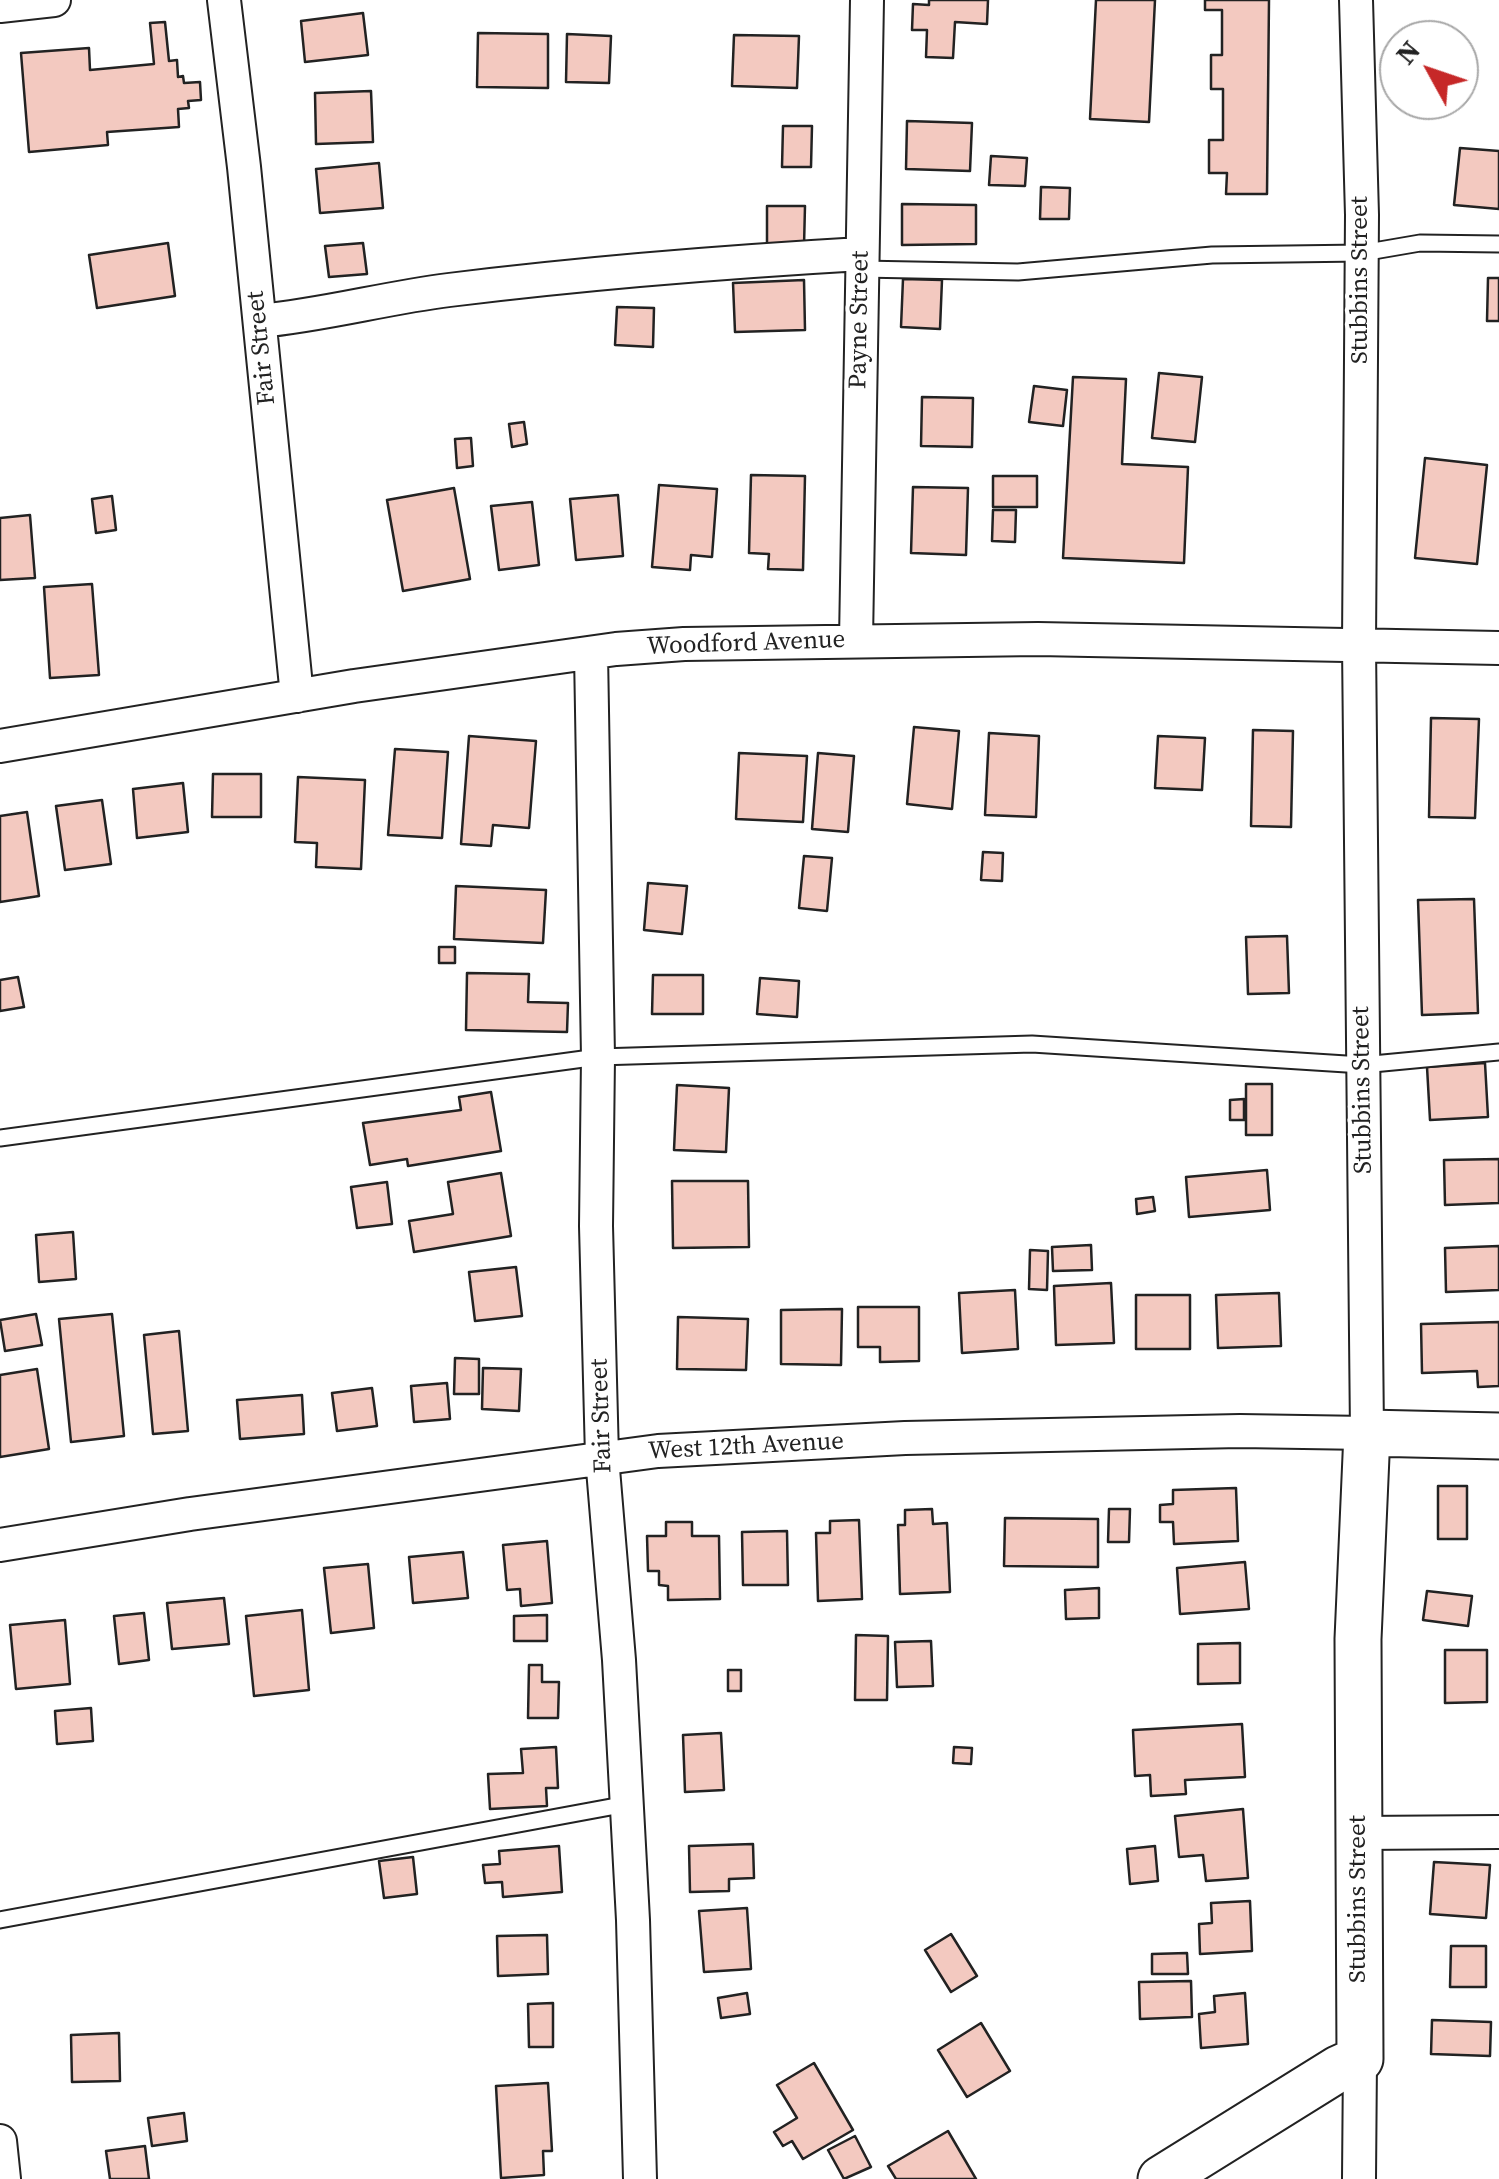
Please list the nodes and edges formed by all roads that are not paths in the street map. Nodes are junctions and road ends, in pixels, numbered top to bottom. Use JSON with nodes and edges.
{"nodes":[{"id":1,"x":54,"y":0,"type":"edge"},
{"id":2,"x":224,"y":0,"type":"edge"},
{"id":3,"x":867,"y":0,"type":"edge"},
{"id":4,"x":1356,"y":0,"type":"edge"},
{"id":5,"x":0,"y":6,"type":"edge"},
{"id":6,"x":1499,"y":244,"type":"edge"},
{"id":7,"x":1362,"y":252,"type":"junction"},
{"id":8,"x":861,"y":262,"type":"junction"},
{"id":9,"x":260,"y":321,"type":"junction"},
{"id":10,"x":856,"y":640,"type":"junction"},
{"id":11,"x":1359,"y":644,"type":"junction"},
{"id":12,"x":1499,"y":648,"type":"edge"},
{"id":13,"x":592,"y":652,"type":"junction"},
{"id":14,"x":297,"y":696,"type":"junction"},
{"id":15,"x":0,"y":746,"type":"edge"},
{"id":16,"x":1499,"y":1052,"type":"edge"},
{"id":17,"x":598,"y":1057,"type":"junction"},
{"id":18,"x":1362,"y":1065,"type":"junction"},
{"id":19,"x":0,"y":1138,"type":"edge"},
{"id":20,"x":1367,"y":1433,"type":"junction"},
{"id":21,"x":1499,"y":1436,"type":"edge"},
{"id":22,"x":602,"y":1457,"type":"junction"},
{"id":23,"x":0,"y":1545,"type":"edge"},
{"id":24,"x":627,"y":1804,"type":"junction"},
{"id":25,"x":1499,"y":1832,"type":"edge"},
{"id":26,"x":1358,"y":1834,"type":"junction"},
{"id":27,"x":0,"y":1920,"type":"edge"},
{"id":28,"x":1360,"y":2059,"type":"junction"},
{"id":29,"x":0,"y":2140,"type":"edge"},
{"id":30,"x":4,"y":2179,"type":"edge"},
{"id":31,"x":640,"y":2179,"type":"edge"},
{"id":32,"x":1161,"y":2179,"type":"edge"},
{"id":33,"x":1359,"y":2179,"type":"edge"}],
"edges":[{"from":1,"to":5,"type":"street"},
{"from":2,"to":9,"type":"street","name":"Fair Street"},
{"from":3,"to":8,"type":"street","name":"Payne Street"},
{"from":4,"to":7,"type":"street","name":"Stubbins Street"},
{"from":6,"to":7,"type":"lane"},
{"from":7,"to":8,"type":"lane"},
{"from":7,"to":11,"type":"street","name":"Stubbins Street"},
{"from":8,"to":9,"type":"street"},
{"from":8,"to":10,"type":"street","name":"Payne Street"},
{"from":9,"to":14,"type":"street","name":"Fair Street"},
{"from":10,"to":11,"type":"street","name":"Woodford Avenue"},
{"from":10,"to":13,"type":"street","name":"Woodford Avenue"},
{"from":11,"to":12,"type":"street","name":"Woodford Avenue"},
{"from":11,"to":18,"type":"street","name":"Stubbins Street"},
{"from":13,"to":14,"type":"street","name":"Woodford Avenue"},
{"from":13,"to":17,"type":"street","name":"Fair Street"},
{"from":14,"to":15,"type":"street","name":"Woodford Avenue"},
{"from":16,"to":18,"type":"lane"},
{"from":17,"to":18,"type":"lane"},
{"from":17,"to":19,"type":"lane"},
{"from":17,"to":22,"type":"street","name":"Fair Street"},
{"from":18,"to":20,"type":"street","name":"Stubbins Street"},
{"from":20,"to":21,"type":"street","name":"West 12th Avenue"},
{"from":20,"to":22,"type":"street","name":"West 12th Avenue"},
{"from":20,"to":26,"type":"street","name":"Stubbins Street"},
{"from":22,"to":23,"type":"street","name":"West 12th Avenue"},
{"from":22,"to":24,"type":"street","name":"Fair Street"},
{"from":24,"to":27,"type":"lane"},
{"from":24,"to":31,"type":"street","name":"Fair Street"},
{"from":25,"to":26,"type":"street"},
{"from":26,"to":28,"type":"street","name":"Stubbins Street"},
{"from":28,"to":32,"type":"street"},
{"from":28,"to":33,"type":"street","name":"Stubbins Street"},
{"from":29,"to":30,"type":"street"}]}
